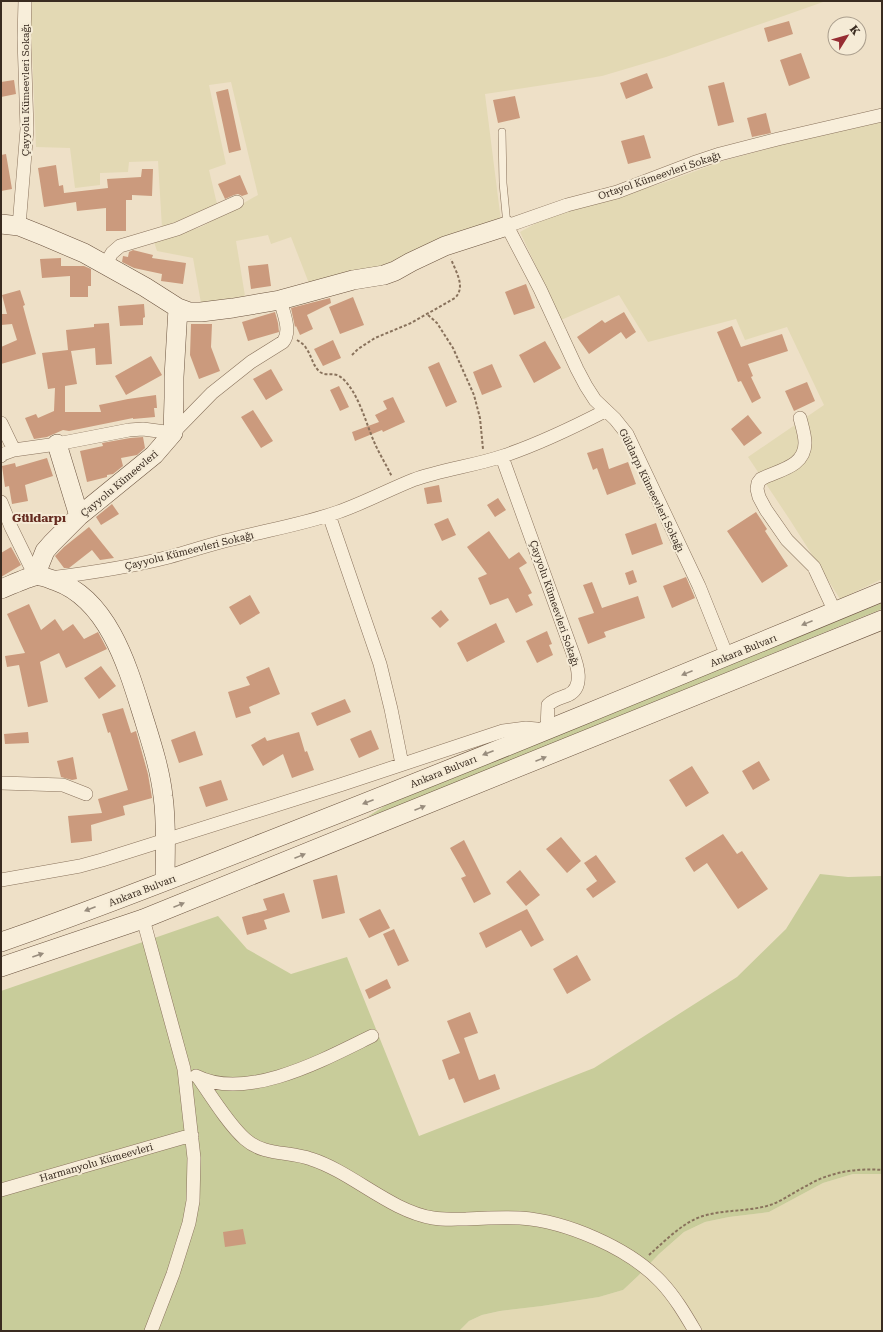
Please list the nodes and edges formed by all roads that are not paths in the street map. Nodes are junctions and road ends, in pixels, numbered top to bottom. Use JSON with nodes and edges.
{"nodes":[{"id":1,"x":25,"y":1,"type":"edge"},
{"id":2,"x":882,"y":115,"type":"edge"},
{"id":3,"x":502,"y":132,"type":"dead end"},
{"id":4,"x":237,"y":202,"type":"dead end"},
{"id":5,"x":10,"y":225,"type":"edge"},
{"id":6,"x":507,"y":226,"type":"junction"},
{"id":7,"x":105,"y":265,"type":"junction"},
{"id":8,"x":280,"y":300,"type":"junction"},
{"id":9,"x":178,"y":308,"type":"junction"},
{"id":10,"x":605,"y":411,"type":"junction"},
{"id":11,"x":800,"y":418,"type":"dead end"},
{"id":12,"x":1,"y":423,"type":"edge"},
{"id":13,"x":173,"y":433,"type":"junction"},
{"id":14,"x":57,"y":444,"type":"junction"},
{"id":15,"x":5,"y":454,"type":"edge"},
{"id":16,"x":502,"y":457,"type":"junction"},
{"id":17,"x":1,"y":502,"type":"edge"},
{"id":18,"x":329,"y":515,"type":"junction"},
{"id":19,"x":79,"y":516,"type":"junction"},
{"id":20,"x":42,"y":577,"type":"junction"},
{"id":21,"x":1,"y":589,"type":"edge"},
{"id":22,"x":882,"y":592,"type":"edge"},
{"id":23,"x":835,"y":612,"type":"junction"},
{"id":24,"x":882,"y":620,"type":"edge"},
{"id":25,"x":727,"y":656,"type":"junction"},
{"id":26,"x":547,"y":730,"type":"junction"},
{"id":27,"x":402,"y":764,"type":"junction"},
{"id":28,"x":1,"y":783,"type":"edge"},
{"id":29,"x":86,"y":794,"type":"dead end"},
{"id":30,"x":165,"y":840,"type":"junction"},
{"id":31,"x":1,"y":880,"type":"edge"},
{"id":32,"x":165,"y":881,"type":"junction"},
{"id":33,"x":143,"y":919,"type":"junction"},
{"id":34,"x":1,"y":942,"type":"edge"},
{"id":35,"x":1,"y":967,"type":"edge"},
{"id":36,"x":372,"y":1036,"type":"dead end"},
{"id":37,"x":184,"y":1069,"type":"junction"},
{"id":38,"x":198,"y":1077,"type":"junction"},
{"id":39,"x":192,"y":1135,"type":"junction"},
{"id":40,"x":1,"y":1190,"type":"edge"},
{"id":41,"x":151,"y":1331,"type":"edge"},
{"id":42,"x":695,"y":1331,"type":"edge"}],
"edges":[{"from":1,"to":5,"type":"street","name":"Çayyolu Kümeevleri Sokağı"},
{"from":2,"to":6,"type":"street","name":"Ortayol Kümeevleri Sokağı"},
{"from":3,"to":6,"type":"lane"},
{"from":4,"to":7,"type":"street"},
{"from":5,"to":7,"type":"main road","name":"Çayyolu Kümeevleri Sokağı"},
{"from":6,"to":8,"type":"main road","name":"Çayyolu Kümeevleri Sokağı"},
{"from":6,"to":10,"type":"street","name":"Güldarpı Kümeevleri Sokağı"},
{"from":7,"to":9,"type":"main road","name":"Çayyolu Kümeevleri Sokağı"},
{"from":8,"to":9,"type":"main road","name":"Çayyolu Kümeevleri Sokağı"},
{"from":8,"to":13,"type":"street"},
{"from":9,"to":13,"type":"main road"},
{"from":10,"to":16,"type":"street","name":"Çayyolu Kümeevleri Sokağı"},
{"from":10,"to":25,"type":"street","name":"Güldarpı Kümeevleri Sokağı"},
{"from":11,"to":23,"type":"street"},
{"from":12,"to":15,"type":"street"},
{"from":13,"to":14,"type":"street"},
{"from":13,"to":19,"type":"main road","name":"Çayyolu Kümeevleri"},
{"from":14,"to":15,"type":"street"},
{"from":14,"to":19,"type":"main road"},
{"from":16,"to":18,"type":"street","name":"Çayyolu Kümeevleri Sokağı"},
{"from":16,"to":26,"type":"street","name":"Çayyolu Kümeevleri Sokağı"},
{"from":17,"to":20,"type":"street"},
{"from":18,"to":20,"type":"street","name":"Çayyolu Kümeevleri Sokağı"},
{"from":18,"to":27,"type":"street"},
{"from":19,"to":20,"type":"main road","name":"Çayyolu Kümeevleri"},
{"from":20,"to":21,"type":"main road","name":"Çayyolu Kümeevleri Sokağı"},
{"from":20,"to":30,"type":"main road"},
{"from":22,"to":23,"type":"main road","name":"Ankara Bulvarı"},
{"from":23,"to":25,"type":"main road","name":"Ankara Bulvarı","one_way":true},
{"from":33,"to":24,"type":"main road","one_way":true},
{"from":25,"to":26,"type":"main road","name":"Ankara Bulvarı","one_way":true},
{"from":26,"to":27,"type":"street"},
{"from":26,"to":32,"type":"main road","name":"Ankara Bulvarı","one_way":true},
{"from":27,"to":30,"type":"street"},
{"from":28,"to":29,"type":"street"},
{"from":30,"to":31,"type":"street"},
{"from":30,"to":32,"type":"main road"},
{"from":32,"to":33,"type":"main road"},
{"from":32,"to":34,"type":"main road","name":"Ankara Bulvarı","one_way":true},
{"from":35,"to":33,"type":"main road","one_way":true},
{"from":33,"to":37,"type":"street"},
{"from":36,"to":38,"type":"street"},
{"from":37,"to":38,"type":"street"},
{"from":37,"to":39,"type":"street"},
{"from":38,"to":42,"type":"street"},
{"from":39,"to":40,"type":"street","name":"Harmanyolu Kümeevleri"},
{"from":39,"to":41,"type":"street"}]}
